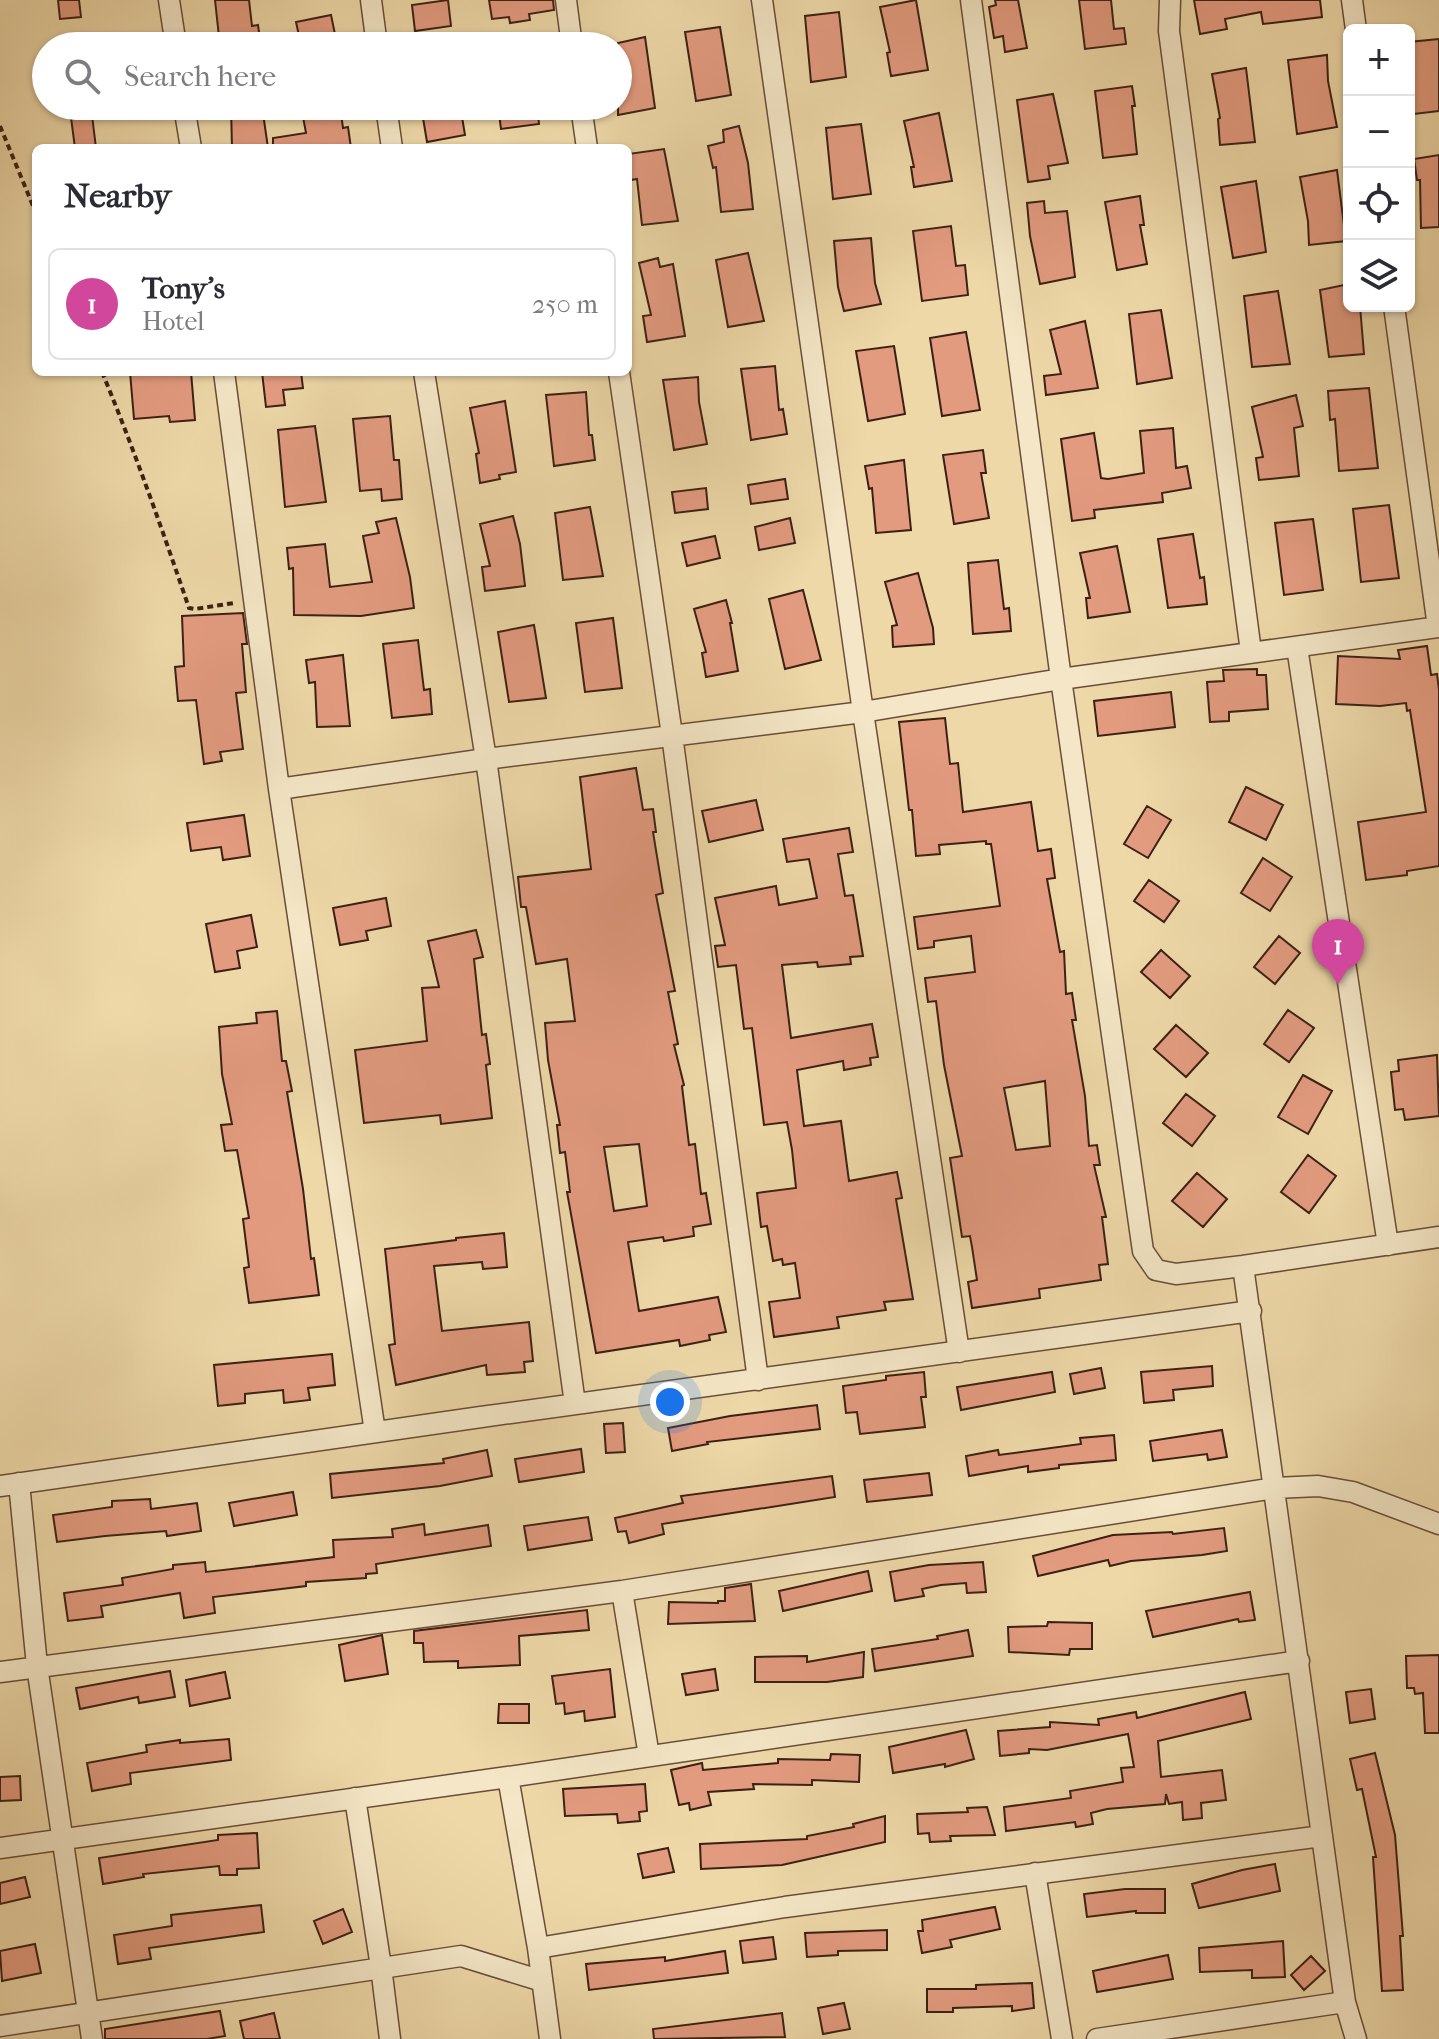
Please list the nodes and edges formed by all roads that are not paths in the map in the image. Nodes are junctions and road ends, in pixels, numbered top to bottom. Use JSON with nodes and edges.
{"nodes":[{"id":1,"x":169,"y":0,"type":"edge"},
{"id":2,"x":371,"y":0,"type":"edge"},
{"id":3,"x":566,"y":0,"type":"edge"},
{"id":4,"x":762,"y":0,"type":"edge"},
{"id":5,"x":971,"y":0,"type":"edge"},
{"id":6,"x":1170,"y":0,"type":"edge"},
{"id":7,"x":1352,"y":0,"type":"edge"},
{"id":8,"x":1355,"y":24,"type":"edge"},
{"id":9,"x":174,"y":32,"type":"edge"},
{"id":10,"x":375,"y":32,"type":"edge"},
{"id":11,"x":570,"y":32,"type":"edge"},
{"id":12,"x":186,"y":120,"type":"edge"},
{"id":13,"x":388,"y":120,"type":"edge"},
{"id":14,"x":583,"y":120,"type":"edge"},
{"id":15,"x":190,"y":144,"type":"edge"},
{"id":16,"x":391,"y":144,"type":"edge"},
{"id":17,"x":586,"y":144,"type":"edge"},
{"id":18,"x":1395,"y":312,"type":"edge"},
{"id":19,"x":225,"y":376,"type":"edge"},
{"id":20,"x":425,"y":376,"type":"edge"},
{"id":21,"x":620,"y":376,"type":"edge"},
{"id":22,"x":1439,"y":627,"type":"edge"},
{"id":23,"x":1297,"y":647,"type":"junction"},
{"id":24,"x":1251,"y":652,"type":"junction"},
{"id":25,"x":1061,"y":679,"type":"junction"},
{"id":26,"x":863,"y":712,"type":"junction"},
{"id":27,"x":672,"y":735,"type":"junction"},
{"id":28,"x":486,"y":759,"type":"junction"},
{"id":29,"x":279,"y":789,"type":"junction"},
{"id":30,"x":1439,"y":1237,"type":"edge"},
{"id":31,"x":1388,"y":1245,"type":"junction"},
{"id":32,"x":1243,"y":1266,"type":"junction"},
{"id":33,"x":1251,"y":1311,"type":"junction"},
{"id":34,"x":959,"y":1352,"type":"junction"},
{"id":35,"x":758,"y":1380,"type":"junction"},
{"id":36,"x":575,"y":1404,"type":"junction"},
{"id":37,"x":375,"y":1432,"type":"junction"},
{"id":38,"x":10,"y":1485,"type":"edge"},
{"id":39,"x":1275,"y":1488,"type":"junction"},
{"id":40,"x":1439,"y":1524,"type":"edge"},
{"id":41,"x":622,"y":1591,"type":"junction"},
{"id":42,"x":1299,"y":1661,"type":"junction"},
{"id":43,"x":37,"y":1666,"type":"junction"},
{"id":44,"x":0,"y":1672,"type":"edge"},
{"id":45,"x":649,"y":1756,"type":"junction"},
{"id":46,"x":508,"y":1777,"type":"junction"},
{"id":47,"x":355,"y":1798,"type":"junction"},
{"id":48,"x":1322,"y":1836,"type":"junction"},
{"id":49,"x":62,"y":1839,"type":"junction"},
{"id":50,"x":0,"y":1848,"type":"edge"},
{"id":51,"x":1035,"y":1873,"type":"junction"},
{"id":52,"x":538,"y":1948,"type":"junction"},
{"id":53,"x":381,"y":1967,"type":"junction"},
{"id":54,"x":542,"y":1981,"type":"junction"},
{"id":55,"x":1345,"y":2002,"type":"junction"},
{"id":56,"x":88,"y":2014,"type":"junction"},
{"id":57,"x":0,"y":2026,"type":"edge"},
{"id":58,"x":92,"y":2039,"type":"edge"},
{"id":59,"x":390,"y":2039,"type":"edge"},
{"id":60,"x":550,"y":2039,"type":"edge"},
{"id":61,"x":1062,"y":2039,"type":"edge"},
{"id":62,"x":1097,"y":2039,"type":"edge"},
{"id":63,"x":1356,"y":2039,"type":"edge"}],
"edges":[{"from":1,"to":9,"type":"street"},
{"from":2,"to":10,"type":"street"},
{"from":3,"to":11,"type":"street"},
{"from":4,"to":26,"type":"street"},
{"from":5,"to":25,"type":"street"},
{"from":6,"to":24,"type":"street"},
{"from":7,"to":8,"type":"street"},
{"from":12,"to":15,"type":"street"},
{"from":13,"to":16,"type":"street"},
{"from":14,"to":17,"type":"street"},
{"from":18,"to":22,"type":"street"},
{"from":19,"to":29,"type":"street"},
{"from":20,"to":28,"type":"street"},
{"from":21,"to":27,"type":"street"},
{"from":22,"to":23,"type":"street"},
{"from":23,"to":24,"type":"street"},
{"from":23,"to":31,"type":"street"},
{"from":24,"to":25,"type":"street"},
{"from":25,"to":26,"type":"street"},
{"from":25,"to":32,"type":"street"},
{"from":26,"to":27,"type":"street"},
{"from":26,"to":34,"type":"street"},
{"from":27,"to":28,"type":"street"},
{"from":27,"to":35,"type":"street"},
{"from":28,"to":29,"type":"street"},
{"from":28,"to":36,"type":"street"},
{"from":29,"to":37,"type":"street"},
{"from":30,"to":31,"type":"street"},
{"from":31,"to":32,"type":"street"},
{"from":32,"to":33,"type":"street"},
{"from":33,"to":34,"type":"street"},
{"from":33,"to":39,"type":"street"},
{"from":34,"to":35,"type":"street"},
{"from":35,"to":36,"type":"street"},
{"from":36,"to":37,"type":"street"},
{"from":37,"to":38,"type":"street"},
{"from":38,"to":43,"type":"street"},
{"from":39,"to":40,"type":"street"},
{"from":39,"to":41,"type":"street"},
{"from":39,"to":42,"type":"street"},
{"from":41,"to":43,"type":"street"},
{"from":41,"to":45,"type":"street"},
{"from":42,"to":45,"type":"street"},
{"from":42,"to":48,"type":"street"},
{"from":43,"to":44,"type":"street"},
{"from":43,"to":49,"type":"street"},
{"from":45,"to":46,"type":"street"},
{"from":46,"to":47,"type":"street"},
{"from":46,"to":52,"type":"street"},
{"from":47,"to":49,"type":"street"},
{"from":47,"to":53,"type":"street"},
{"from":48,"to":51,"type":"street"},
{"from":48,"to":55,"type":"street"},
{"from":49,"to":50,"type":"street"},
{"from":49,"to":56,"type":"street"},
{"from":51,"to":52,"type":"street"},
{"from":51,"to":61,"type":"street"},
{"from":52,"to":54,"type":"street"},
{"from":53,"to":54,"type":"street"},
{"from":53,"to":56,"type":"street"},
{"from":53,"to":59,"type":"street"},
{"from":54,"to":60,"type":"street"},
{"from":55,"to":62,"type":"street"},
{"from":55,"to":63,"type":"street"},
{"from":56,"to":57,"type":"street"},
{"from":56,"to":58,"type":"street"}]}
